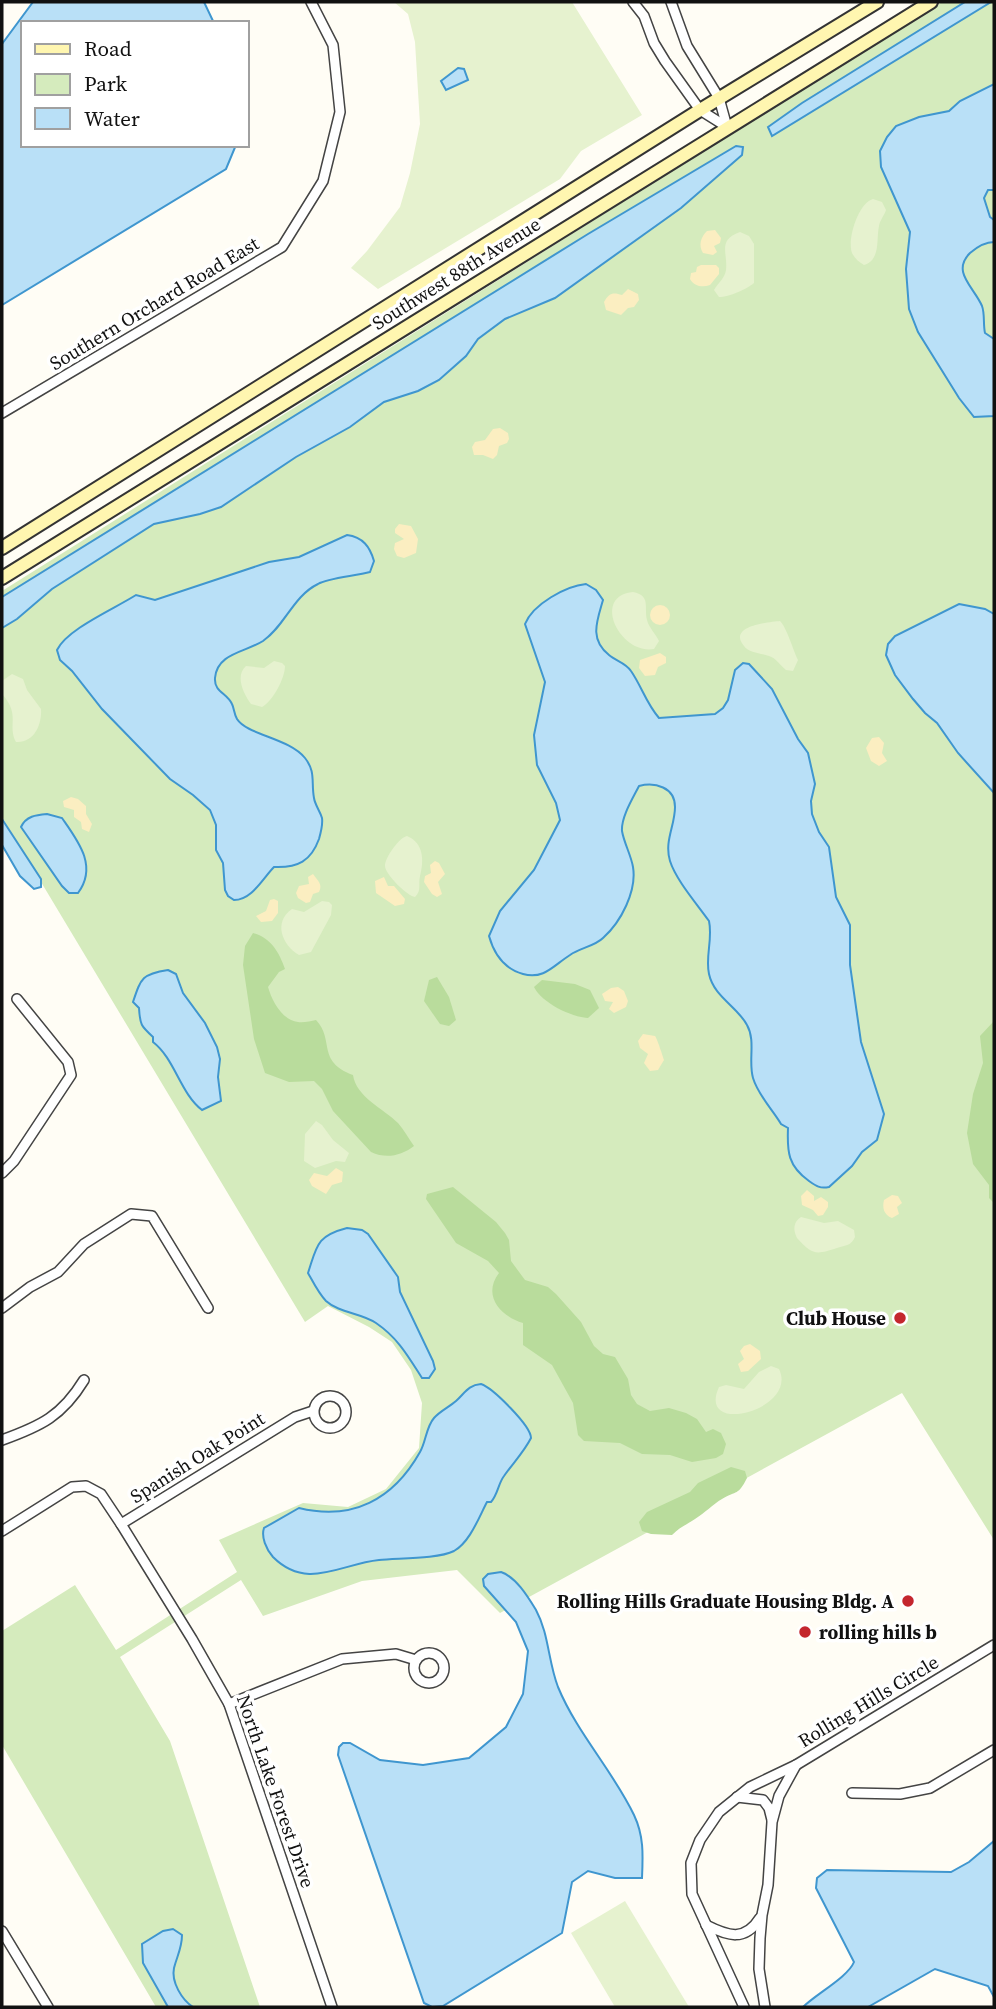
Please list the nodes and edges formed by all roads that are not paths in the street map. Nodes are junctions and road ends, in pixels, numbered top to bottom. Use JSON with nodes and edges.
{"nodes":[{"id":1,"x":311,"y":2,"type":"edge"},
{"id":2,"x":633,"y":2,"type":"edge"},
{"id":3,"x":671,"y":2,"type":"edge"},
{"id":4,"x":877,"y":2,"type":"edge"},
{"id":5,"x":931,"y":2,"type":"edge"},
{"id":6,"x":719,"y":98,"type":"junction"},
{"id":7,"x":700,"y":110,"type":"junction"},
{"id":8,"x":727,"y":127,"type":"junction"},
{"id":9,"x":2,"y":413,"type":"edge"},
{"id":10,"x":2,"y":548,"type":"edge"},
{"id":11,"x":2,"y":578,"type":"edge"},
{"id":12,"x":16,"y":999,"type":"dead end"},
{"id":13,"x":2,"y":1173,"type":"edge"},
{"id":14,"x":2,"y":1308,"type":"edge"},
{"id":15,"x":208,"y":1308,"type":"dead end"},
{"id":16,"x":84,"y":1380,"type":"dead end"},
{"id":17,"x":313,"y":1411,"type":"dead end"},
{"id":18,"x":2,"y":1440,"type":"edge"},
{"id":19,"x":121,"y":1524,"type":"junction"},
{"id":20,"x":2,"y":1531,"type":"edge"},
{"id":21,"x":994,"y":1645,"type":"edge"},
{"id":22,"x":416,"y":1660,"type":"dead end"},
{"id":23,"x":229,"y":1704,"type":"junction"},
{"id":24,"x":994,"y":1750,"type":"edge"},
{"id":25,"x":796,"y":1765,"type":"junction"},
{"id":26,"x":852,"y":1793,"type":"dead end"},
{"id":27,"x":736,"y":1797,"type":"junction"},
{"id":28,"x":772,"y":1822,"type":"junction"},
{"id":29,"x":761,"y":1915,"type":"junction"},
{"id":30,"x":704,"y":1924,"type":"junction"},
{"id":31,"x":2,"y":1931,"type":"edge"},
{"id":32,"x":48,"y":2007,"type":"edge"},
{"id":33,"x":332,"y":2007,"type":"edge"},
{"id":34,"x":744,"y":2007,"type":"edge"},
{"id":35,"x":765,"y":2007,"type":"edge"}],
"edges":[{"from":1,"to":9,"type":"street","name":"Southern Orchard Road East"},
{"from":2,"to":7,"type":"street"},
{"from":3,"to":6,"type":"street"},
{"from":4,"to":6,"type":"main road","name":"Southwest 88th Avenue"},
{"from":5,"to":8,"type":"main road","name":"Southwest 88th Avenue"},
{"from":6,"to":7,"type":"main road","name":"Southwest 88th Avenue"},
{"from":6,"to":8,"type":"street"},
{"from":7,"to":8,"type":"street"},
{"from":7,"to":10,"type":"main road","name":"Southwest 88th Avenue"},
{"from":8,"to":11,"type":"main road","name":"Southwest 88th Avenue"},
{"from":12,"to":13,"type":"street"},
{"from":14,"to":15,"type":"street"},
{"from":16,"to":18,"type":"street"},
{"from":17,"to":19,"type":"street","name":"Spanish Oak Point"},
{"from":19,"to":20,"type":"street","name":"Spanish Oak Point"},
{"from":19,"to":23,"type":"street","name":"North Lake Forest Drive"},
{"from":21,"to":25,"type":"street","name":"Rolling Hills Circle"},
{"from":22,"to":23,"type":"street"},
{"from":23,"to":33,"type":"street","name":"North Lake Forest Drive"},
{"from":24,"to":26,"type":"street"},
{"from":25,"to":27,"type":"street","name":"Rolling Hills Circle"},
{"from":25,"to":28,"type":"street"},
{"from":27,"to":28,"type":"street"},
{"from":27,"to":30,"type":"street","name":"Rolling Hills Circle"},
{"from":28,"to":29,"type":"street"},
{"from":29,"to":30,"type":"street"},
{"from":29,"to":35,"type":"street"},
{"from":30,"to":34,"type":"street","name":"Rolling Hills Circle"},
{"from":31,"to":32,"type":"street"}]}
